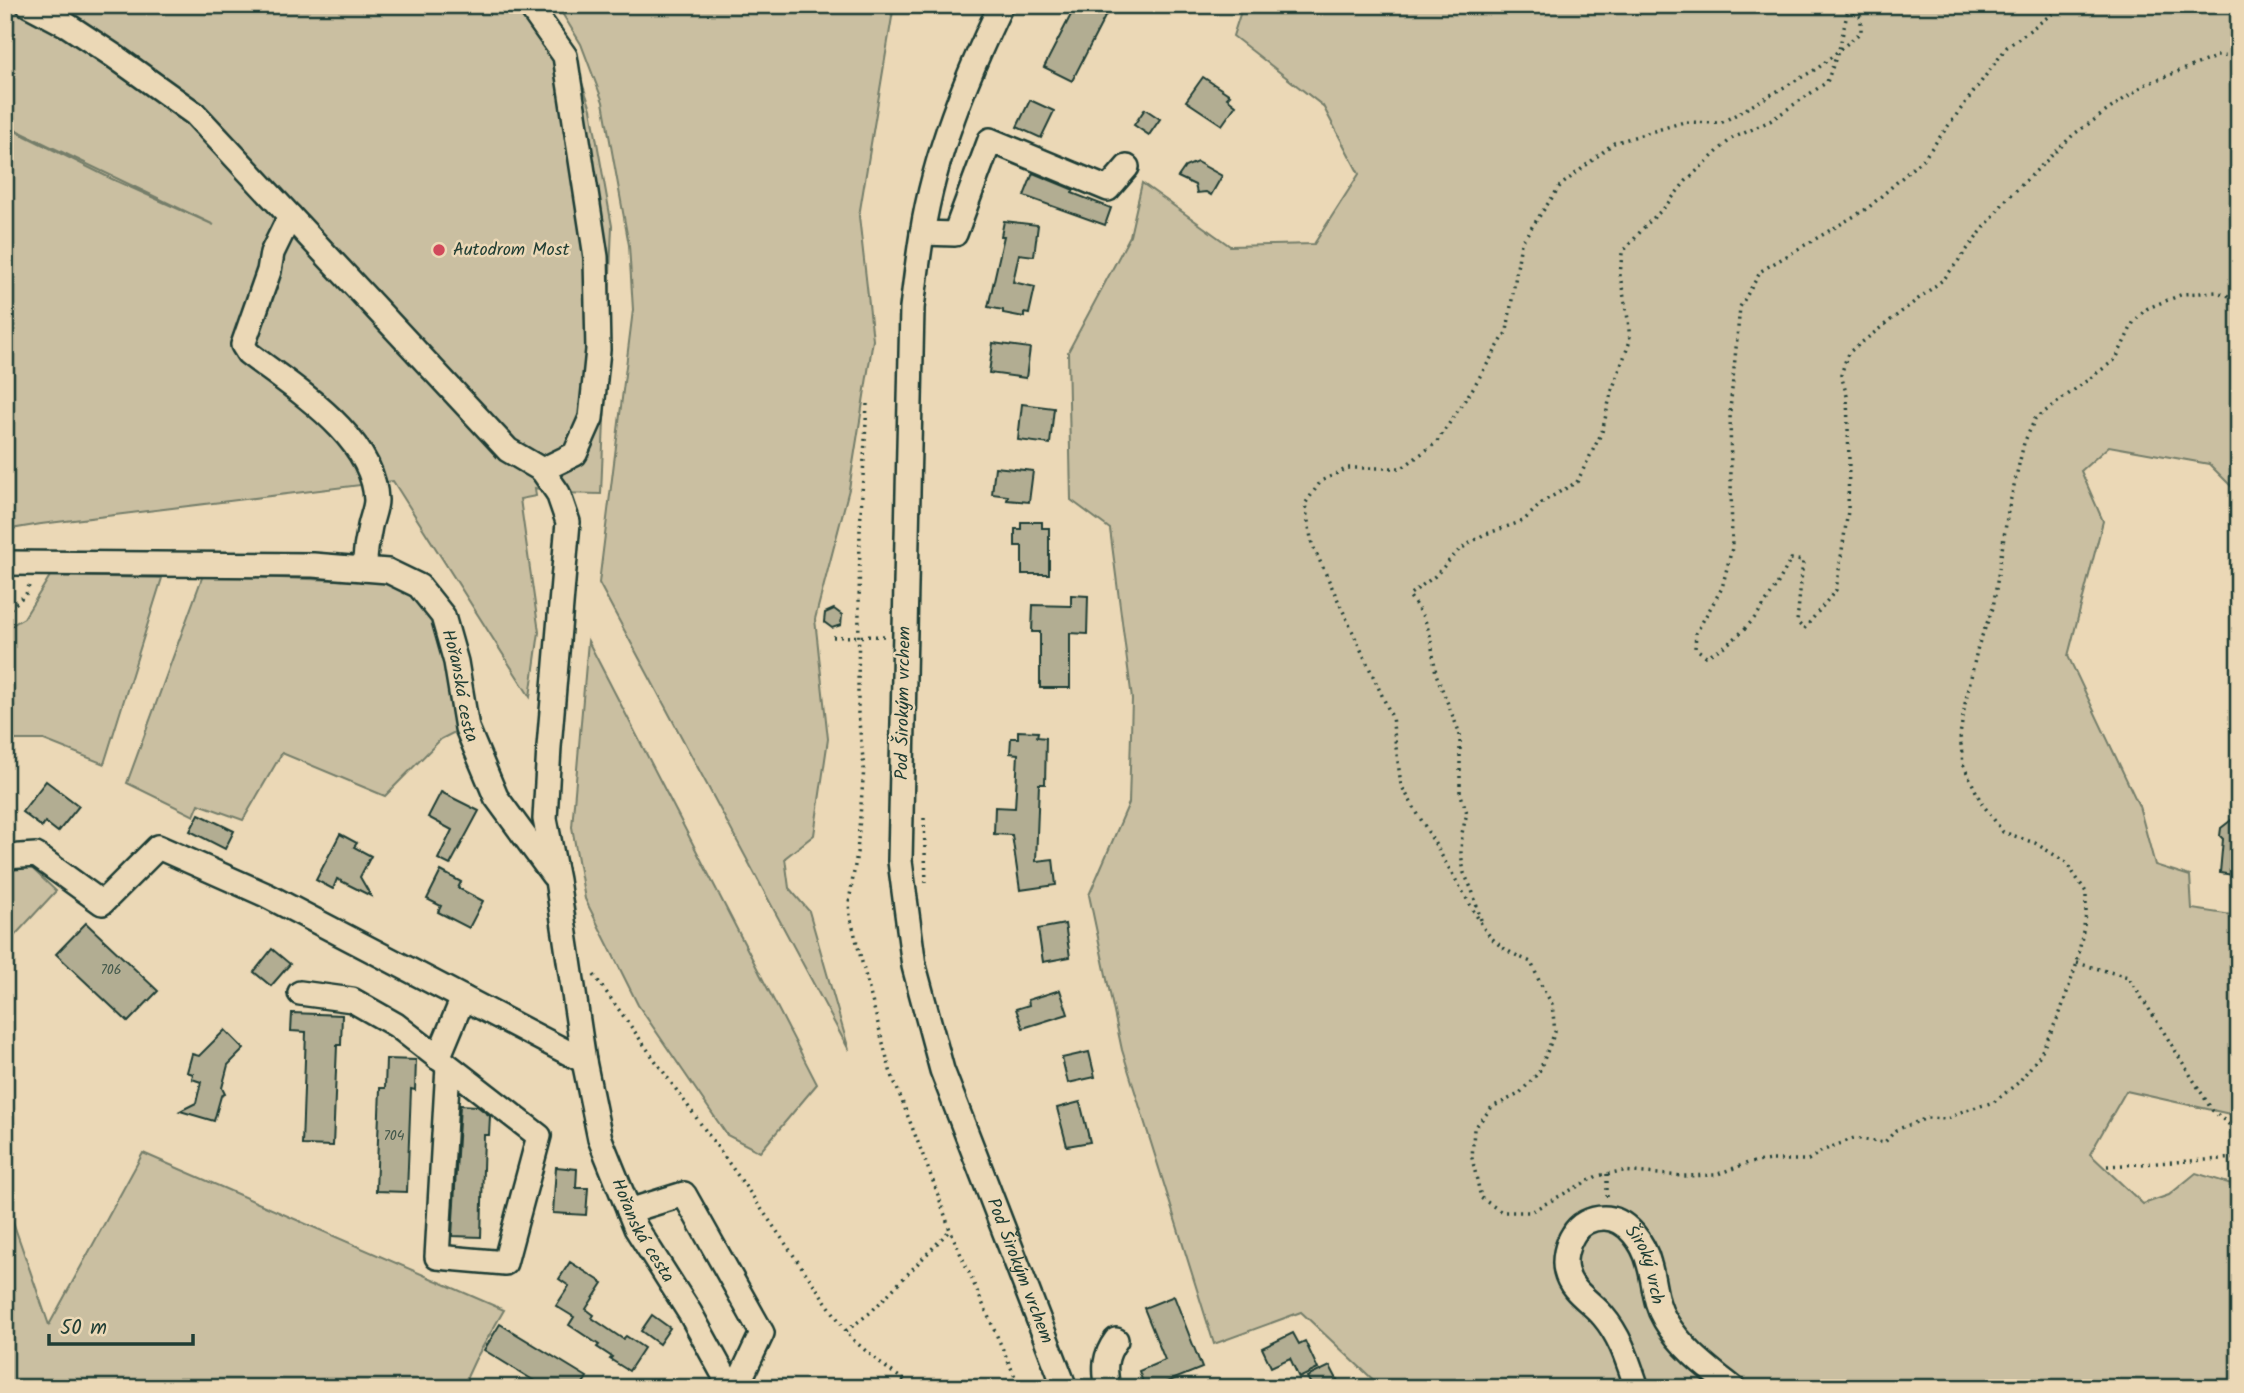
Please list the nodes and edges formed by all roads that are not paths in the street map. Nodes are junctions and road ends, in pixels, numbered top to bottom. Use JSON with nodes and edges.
{"nodes":[{"id":1,"x":29,"y":5,"type":"edge"},
{"id":2,"x":529,"y":5,"type":"edge"},
{"id":3,"x":1001,"y":5,"type":"edge"},
{"id":4,"x":1127,"y":167,"type":"dead end"},
{"id":5,"x":290,"y":216,"type":"junction"},
{"id":6,"x":922,"y":233,"type":"junction"},
{"id":7,"x":542,"y":470,"type":"junction"},
{"id":8,"x":5,"y":563,"type":"edge"},
{"id":9,"x":365,"y":569,"type":"junction"},
{"id":10,"x":5,"y":857,"type":"edge"},
{"id":11,"x":557,"y":880,"type":"junction"},
{"id":12,"x":300,"y":993,"type":"dead end"},
{"id":13,"x":463,"y":998,"type":"junction"},
{"id":14,"x":584,"y":1060,"type":"junction"},
{"id":15,"x":443,"y":1062,"type":"junction"},
{"id":16,"x":629,"y":1211,"type":"junction"},
{"id":17,"x":1116,"y":1340,"type":"dead end"},
{"id":18,"x":734,"y":1388,"type":"edge"},
{"id":19,"x":1065,"y":1388,"type":"edge"},
{"id":20,"x":1108,"y":1388,"type":"edge"},
{"id":21,"x":1637,"y":1388,"type":"edge"},
{"id":22,"x":1733,"y":1388,"type":"edge"}],
"edges":[{"from":1,"to":5,"type":"street"},
{"from":2,"to":7,"type":"street"},
{"from":3,"to":6,"type":"street","name":"Pod Širokým vrchem"},
{"from":4,"to":6,"type":"street"},
{"from":5,"to":7,"type":"street"},
{"from":5,"to":9,"type":"street"},
{"from":6,"to":19,"type":"street","name":"Pod Širokým vrchem"},
{"from":7,"to":11,"type":"street"},
{"from":8,"to":9,"type":"street","name":"Hořanská cesta"},
{"from":9,"to":11,"type":"street","name":"Hořanská cesta"},
{"from":10,"to":13,"type":"street"},
{"from":11,"to":14,"type":"street","name":"Hořanská cesta"},
{"from":12,"to":15,"type":"street"},
{"from":13,"to":14,"type":"street"},
{"from":13,"to":15,"type":"street"},
{"from":14,"to":16,"type":"street","name":"Hořanská cesta"},
{"from":15,"to":15,"type":"street"},
{"from":16,"to":18,"type":"street","name":"Hořanská cesta"},
{"from":16,"to":18,"type":"street"},
{"from":17,"to":20,"type":"street"},
{"from":21,"to":22,"type":"street","name":"Široký vrch"}]}
